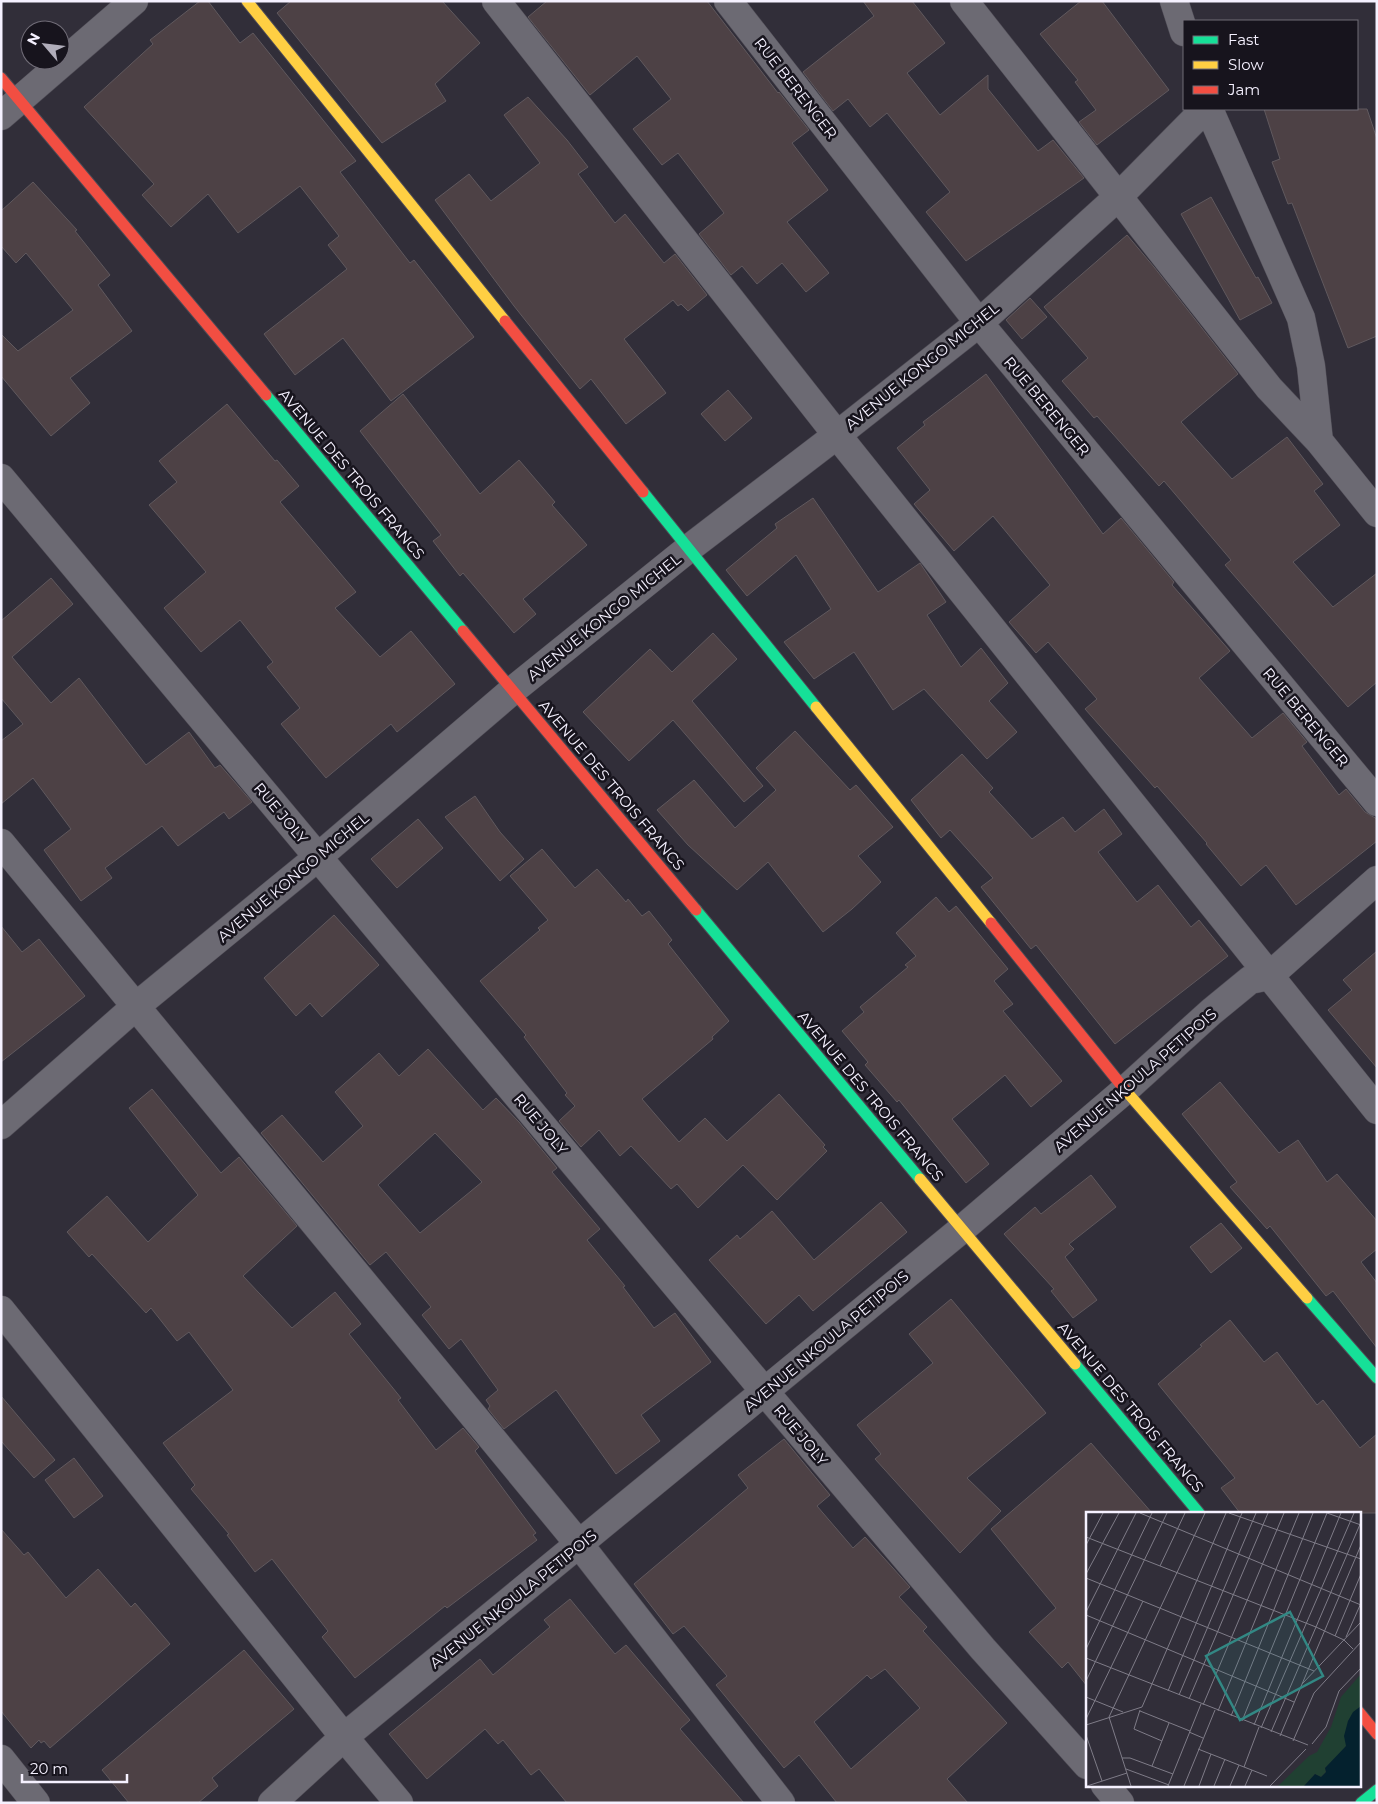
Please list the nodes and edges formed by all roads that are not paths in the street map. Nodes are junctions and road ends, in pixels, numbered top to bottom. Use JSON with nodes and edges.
{"nodes":[{"id":1,"x":134,"y":1,"type":"edge"},
{"id":2,"x":247,"y":1,"type":"edge"},
{"id":3,"x":496,"y":1,"type":"edge"},
{"id":4,"x":728,"y":1,"type":"edge"},
{"id":5,"x":964,"y":1,"type":"edge"},
{"id":6,"x":1174,"y":1,"type":"edge"},
{"id":7,"x":1183,"y":29,"type":"edge"},
{"id":8,"x":1,"y":78,"type":"edge"},
{"id":9,"x":10,"y":108,"type":"edge"},
{"id":10,"x":1206,"y":110,"type":"edge"},
{"id":11,"x":1207,"y":110,"type":"edge"},
{"id":12,"x":1119,"y":196,"type":"junction"},
{"id":13,"x":978,"y":323,"type":"junction"},
{"id":14,"x":837,"y":435,"type":"junction"},
{"id":15,"x":1319,"y":441,"type":"junction"},
{"id":16,"x":1,"y":478,"type":"edge"},
{"id":17,"x":1377,"y":513,"type":"edge"},
{"id":18,"x":688,"y":549,"type":"junction"},
{"id":19,"x":513,"y":690,"type":"junction"},
{"id":20,"x":1377,"y":802,"type":"edge"},
{"id":21,"x":1,"y":843,"type":"edge"},
{"id":22,"x":318,"y":857,"type":"junction"},
{"id":23,"x":1377,"y":880,"type":"edge"},
{"id":24,"x":1269,"y":976,"type":"junction"},
{"id":25,"x":135,"y":1007,"type":"junction"},
{"id":26,"x":1125,"y":1090,"type":"junction"},
{"id":27,"x":1377,"y":1110,"type":"edge"},
{"id":28,"x":1,"y":1125,"type":"edge"},
{"id":29,"x":962,"y":1228,"type":"junction"},
{"id":30,"x":1,"y":1310,"type":"edge"},
{"id":31,"x":1377,"y":1378,"type":"edge"},
{"id":32,"x":765,"y":1392,"type":"junction"},
{"id":33,"x":1198,"y":1512,"type":"edge"},
{"id":34,"x":579,"y":1544,"type":"junction"},
{"id":35,"x":1360,"y":1713,"type":"edge"},
{"id":36,"x":1377,"y":1734,"type":"edge"},
{"id":37,"x":344,"y":1737,"type":"junction"},
{"id":38,"x":1,"y":1759,"type":"edge"},
{"id":39,"x":1086,"y":1764,"type":"edge"},
{"id":40,"x":1106,"y":1786,"type":"edge"},
{"id":41,"x":1377,"y":1790,"type":"edge"},
{"id":42,"x":36,"y":1803,"type":"edge"},
{"id":43,"x":272,"y":1803,"type":"edge"},
{"id":44,"x":399,"y":1803,"type":"edge"},
{"id":45,"x":781,"y":1803,"type":"edge"},
{"id":46,"x":1120,"y":1803,"type":"edge"},
{"id":47,"x":1361,"y":1803,"type":"edge"}],
"edges":[{"from":1,"to":9,"type":"street"},
{"from":2,"to":18,"type":"street"},
{"from":3,"to":14,"type":"street"},
{"from":4,"to":13,"type":"street","name":"RUE BERENGER"},
{"from":5,"to":12,"type":"street"},
{"from":6,"to":7,"type":"street"},
{"from":8,"to":9,"type":"street","name":"AVENUE DES TROIS FRANCS"},
{"from":9,"to":19,"type":"street","name":"AVENUE DES TROIS FRANCS"},
{"from":10,"to":12,"type":"street","name":"AVENUE KONGO MICHEL"},
{"from":11,"to":15,"type":"street"},
{"from":12,"to":13,"type":"street","name":"AVENUE KONGO MICHEL"},
{"from":12,"to":15,"type":"street"},
{"from":13,"to":14,"type":"street","name":"AVENUE KONGO MICHEL"},
{"from":13,"to":20,"type":"street","name":"RUE BERENGER"},
{"from":14,"to":18,"type":"street","name":"AVENUE KONGO MICHEL"},
{"from":14,"to":24,"type":"street"},
{"from":15,"to":17,"type":"street"},
{"from":16,"to":22,"type":"street","name":"RUE JOLY"},
{"from":18,"to":19,"type":"street","name":"AVENUE KONGO MICHEL"},
{"from":18,"to":26,"type":"street"},
{"from":19,"to":22,"type":"street","name":"AVENUE KONGO MICHEL"},
{"from":19,"to":29,"type":"street","name":"AVENUE DES TROIS FRANCS"},
{"from":21,"to":25,"type":"street"},
{"from":22,"to":25,"type":"street","name":"AVENUE KONGO MICHEL"},
{"from":22,"to":32,"type":"street","name":"RUE JOLY"},
{"from":23,"to":24,"type":"street","name":"AVENUE NKOULA PETIPOIS"},
{"from":24,"to":26,"type":"street","name":"AVENUE NKOULA PETIPOIS"},
{"from":24,"to":27,"type":"street"},
{"from":25,"to":28,"type":"street","name":"AVENUE KONGO MICHEL"},
{"from":25,"to":34,"type":"street"},
{"from":26,"to":29,"type":"street","name":"AVENUE NKOULA PETIPOIS"},
{"from":26,"to":31,"type":"street"},
{"from":29,"to":32,"type":"street","name":"AVENUE NKOULA PETIPOIS"},
{"from":29,"to":33,"type":"street","name":"AVENUE DES TROIS FRANCS"},
{"from":30,"to":37,"type":"street"},
{"from":32,"to":34,"type":"street","name":"AVENUE NKOULA PETIPOIS"},
{"from":32,"to":39,"type":"street","name":"RUE JOLY"},
{"from":34,"to":37,"type":"street","name":"AVENUE NKOULA PETIPOIS"},
{"from":34,"to":45,"type":"street"},
{"from":35,"to":36,"type":"street"},
{"from":37,"to":43,"type":"street","name":"AVENUE NKOULA PETIPOIS"},
{"from":37,"to":44,"type":"street"},
{"from":38,"to":42,"type":"street"},
{"from":40,"to":46,"type":"street"},
{"from":41,"to":47,"type":"street"}]}
